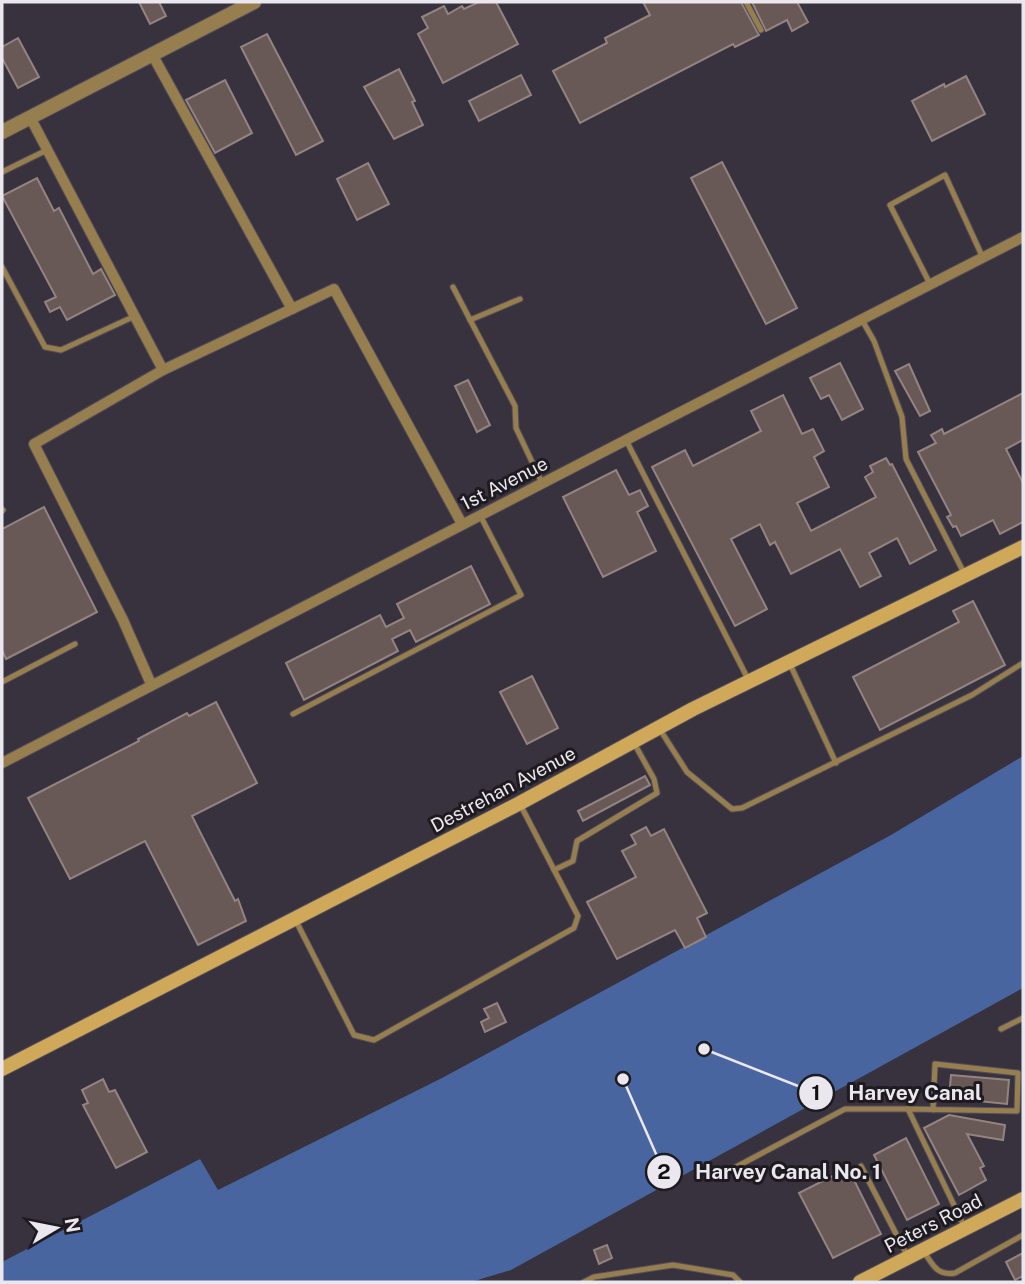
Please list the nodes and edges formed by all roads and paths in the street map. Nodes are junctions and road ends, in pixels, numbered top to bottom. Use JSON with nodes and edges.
{"nodes":[{"id":1,"x":254,"y":2,"type":"edge"},
{"id":2,"x":746,"y":2,"type":"edge"},
{"id":3,"x":761,"y":30,"type":"dead end"},
{"id":4,"x":152,"y":54,"type":"junction"},
{"id":5,"x":30,"y":117,"type":"junction"},
{"id":6,"x":2,"y":132,"type":"edge"},
{"id":7,"x":47,"y":150,"type":"junction"},
{"id":8,"x":2,"y":172,"type":"edge"},
{"id":9,"x":1023,"y":237,"type":"edge"},
{"id":10,"x":983,"y":258,"type":"junction"},
{"id":11,"x":2,"y":267,"type":"edge"},
{"id":12,"x":930,"y":285,"type":"junction"},
{"id":13,"x":453,"y":287,"type":"dead end"},
{"id":14,"x":520,"y":299,"type":"dead end"},
{"id":15,"x":292,"y":309,"type":"junction"},
{"id":16,"x":135,"y":316,"type":"junction"},
{"id":17,"x":470,"y":320,"type":"junction"},
{"id":18,"x":862,"y":320,"type":"junction"},
{"id":19,"x":163,"y":370,"type":"junction"},
{"id":20,"x":626,"y":440,"type":"junction"},
{"id":21,"x":542,"y":483,"type":"junction"},
{"id":22,"x":480,"y":515,"type":"junction"},
{"id":23,"x":462,"y":524,"type":"junction"},
{"id":24,"x":1023,"y":547,"type":"edge"},
{"id":25,"x":966,"y":576,"type":"junction"},
{"id":26,"x":75,"y":644,"type":"dead end"},
{"id":27,"x":789,"y":662,"type":"junction"},
{"id":28,"x":1023,"y":663,"type":"edge"},
{"id":29,"x":2,"y":681,"type":"edge"},
{"id":30,"x":750,"y":682,"type":"junction"},
{"id":31,"x":151,"y":684,"type":"junction"},
{"id":32,"x":293,"y":714,"type":"dead end"},
{"id":33,"x":659,"y":728,"type":"junction"},
{"id":34,"x":633,"y":742,"type":"junction"},
{"id":35,"x":2,"y":763,"type":"edge"},
{"id":36,"x":836,"y":763,"type":"junction"},
{"id":37,"x":520,"y":803,"type":"junction"},
{"id":38,"x":554,"y":870,"type":"junction"},
{"id":39,"x":294,"y":919,"type":"junction"},
{"id":40,"x":1023,"y":1018,"type":"edge"},
{"id":41,"x":1001,"y":1029,"type":"dead end"},
{"id":42,"x":2,"y":1069,"type":"edge"},
{"id":43,"x":908,"y":1109,"type":"junction"},
{"id":44,"x":933,"y":1110,"type":"junction"},
{"id":45,"x":861,"y":1166,"type":"dead end"},
{"id":46,"x":734,"y":1168,"type":"dead end"},
{"id":47,"x":1023,"y":1199,"type":"edge"},
{"id":48,"x":965,"y":1229,"type":"junction"},
{"id":49,"x":1023,"y":1235,"type":"edge"},
{"id":50,"x":923,"y":1250,"type":"junction"},
{"id":51,"x":908,"y":1258,"type":"junction"},
{"id":52,"x":948,"y":1274,"type":"junction"},
{"id":53,"x":584,"y":1282,"type":"edge"},
{"id":54,"x":740,"y":1282,"type":"edge"},
{"id":55,"x":860,"y":1282,"type":"edge"},
{"id":56,"x":947,"y":1282,"type":"edge"}],
"edges":[{"from":1,"to":4,"type":"street"},
{"from":2,"to":3,"type":"lane"},
{"from":4,"to":5,"type":"street"},
{"from":4,"to":15,"type":"street"},
{"from":5,"to":6,"type":"street"},
{"from":5,"to":7,"type":"street"},
{"from":7,"to":8,"type":"lane"},
{"from":7,"to":16,"type":"street"},
{"from":9,"to":10,"type":"street","name":"1st Avenue"},
{"from":10,"to":12,"type":"street","name":"1st Avenue"},
{"from":10,"to":12,"type":"lane"},
{"from":11,"to":16,"type":"lane"},
{"from":12,"to":18,"type":"street","name":"1st Avenue"},
{"from":13,"to":17,"type":"lane"},
{"from":14,"to":17,"type":"lane"},
{"from":15,"to":19,"type":"street"},
{"from":15,"to":23,"type":"street"},
{"from":16,"to":19,"type":"street"},
{"from":17,"to":21,"type":"lane"},
{"from":18,"to":20,"type":"street","name":"1st Avenue"},
{"from":18,"to":25,"type":"lane"},
{"from":19,"to":31,"type":"street"},
{"from":20,"to":21,"type":"street","name":"1st Avenue"},
{"from":20,"to":30,"type":"lane"},
{"from":21,"to":22,"type":"street","name":"1st Avenue"},
{"from":22,"to":23,"type":"street","name":"1st Avenue"},
{"from":22,"to":32,"type":"lane"},
{"from":23,"to":31,"type":"street","name":"1st Avenue"},
{"from":24,"to":25,"type":"main road","name":"Destrehan Avenue"},
{"from":25,"to":27,"type":"main road","name":"Destrehan Avenue"},
{"from":26,"to":29,"type":"lane"},
{"from":27,"to":30,"type":"main road","name":"Destrehan Avenue"},
{"from":27,"to":36,"type":"lane"},
{"from":28,"to":36,"type":"lane"},
{"from":30,"to":33,"type":"main road","name":"Destrehan Avenue"},
{"from":31,"to":35,"type":"street","name":"1st Avenue"},
{"from":33,"to":34,"type":"main road","name":"Destrehan Avenue"},
{"from":33,"to":36,"type":"lane"},
{"from":34,"to":37,"type":"main road","name":"Destrehan Avenue"},
{"from":34,"to":38,"type":"lane"},
{"from":37,"to":38,"type":"lane"},
{"from":37,"to":39,"type":"main road","name":"Destrehan Avenue"},
{"from":38,"to":39,"type":"lane"},
{"from":39,"to":42,"type":"main road","name":"Destrehan Avenue"},
{"from":40,"to":41,"type":"lane"},
{"from":43,"to":44,"type":"lane"},
{"from":43,"to":46,"type":"lane"},
{"from":43,"to":48,"type":"lane"},
{"from":44,"to":44,"type":"lane"},
{"from":45,"to":51,"type":"lane"},
{"from":47,"to":48,"type":"main road","name":"Peters Road"},
{"from":48,"to":50,"type":"main road","name":"Peters Road"},
{"from":49,"to":52,"type":"lane"},
{"from":50,"to":51,"type":"main road","name":"Peters Road"},
{"from":50,"to":52,"type":"lane"},
{"from":51,"to":55,"type":"main road","name":"Peters Road"},
{"from":52,"to":56,"type":"lane"},
{"from":53,"to":54,"type":"lane"}]}
